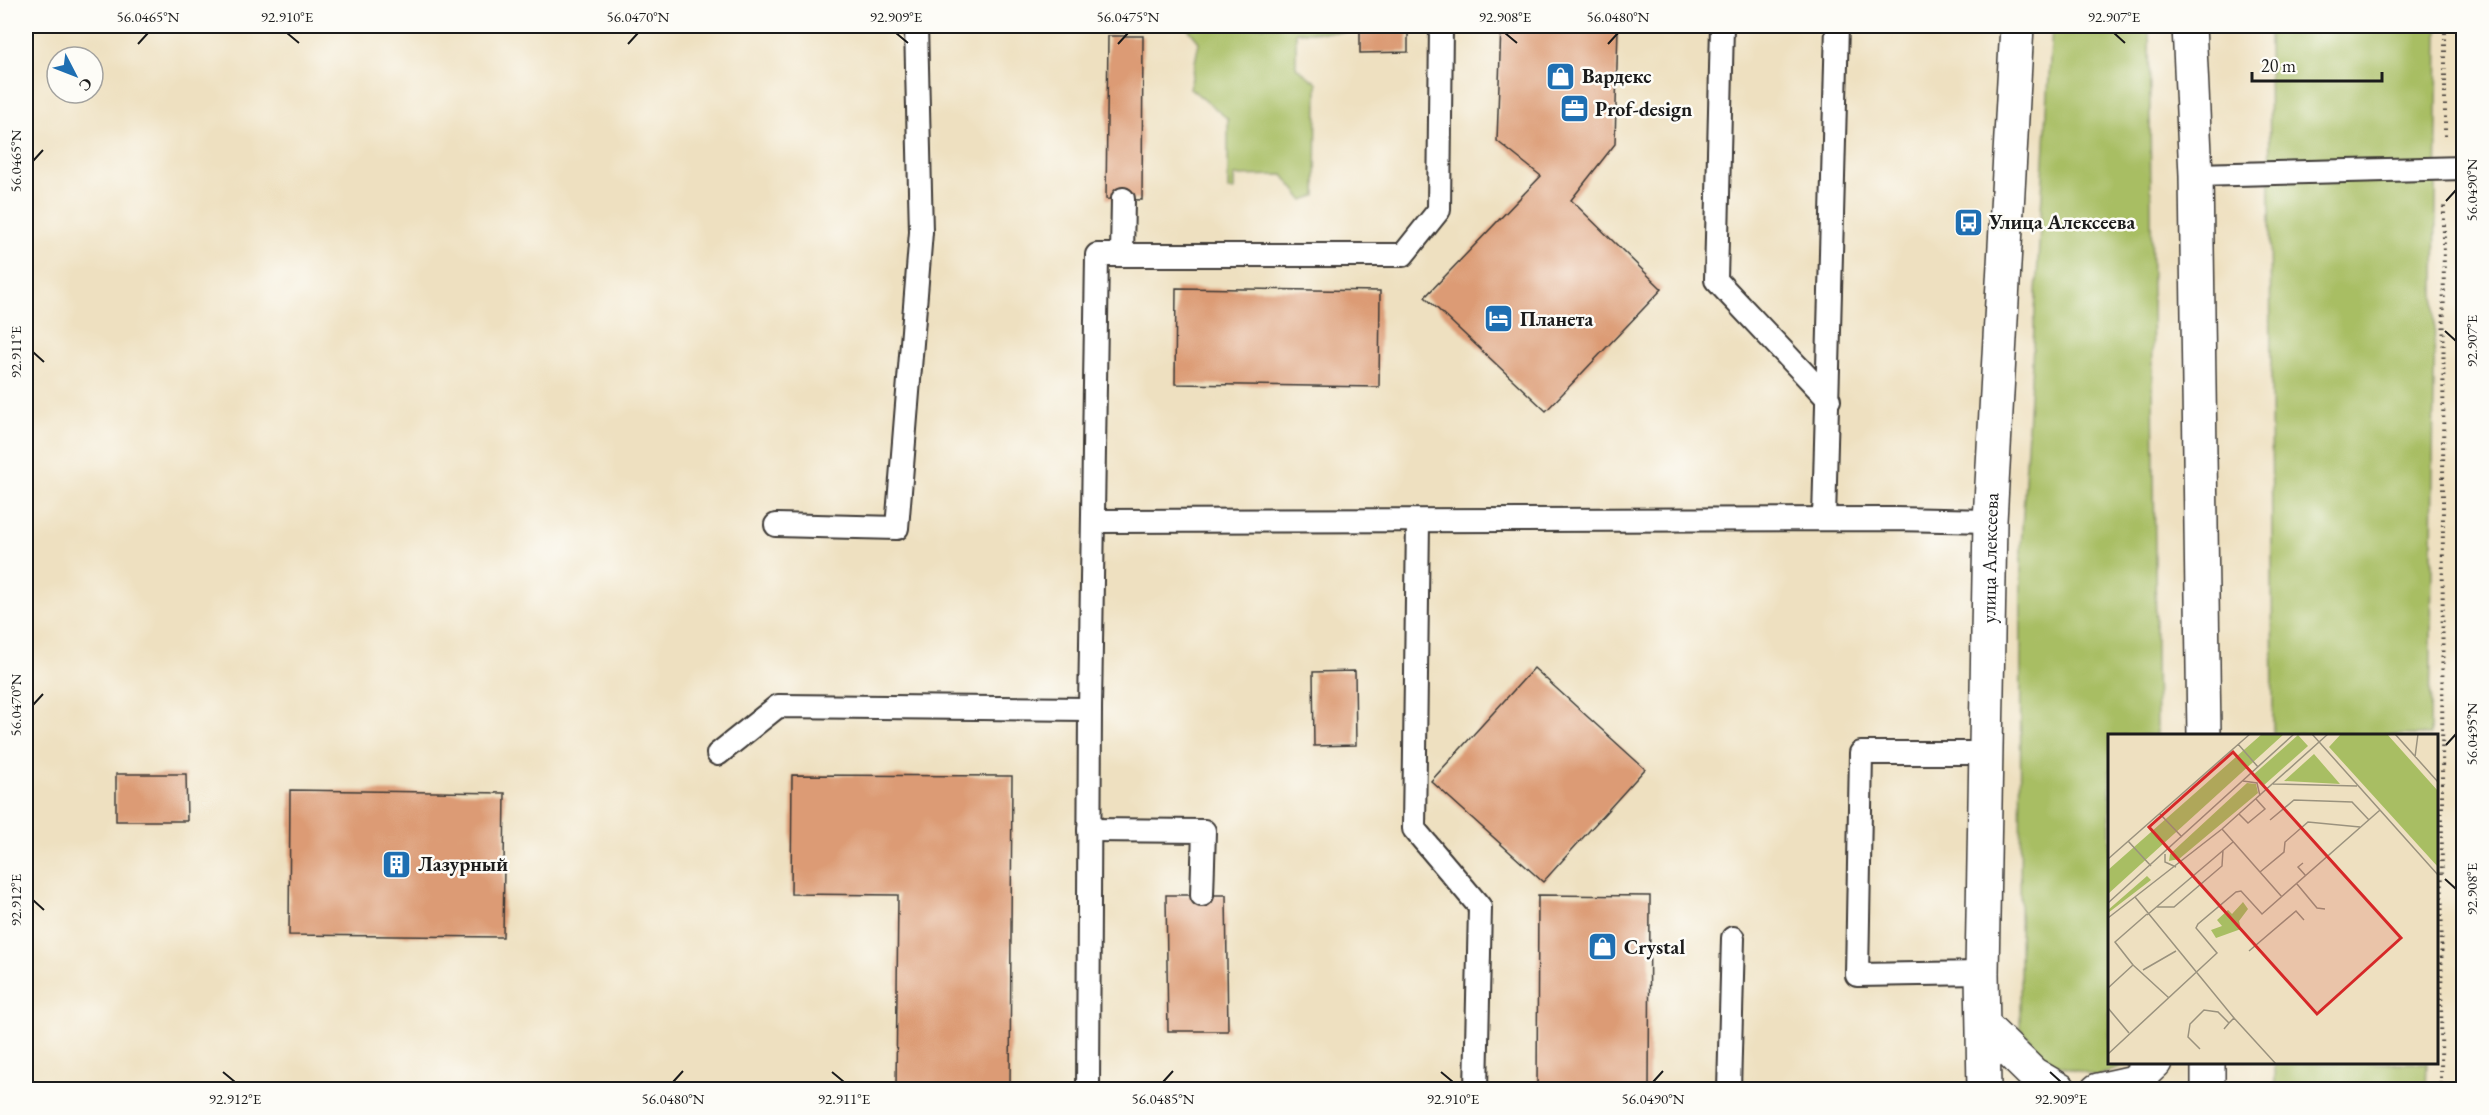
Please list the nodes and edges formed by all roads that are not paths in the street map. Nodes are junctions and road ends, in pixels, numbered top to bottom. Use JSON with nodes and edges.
{"nodes":[{"id":1,"x":916,"y":26,"type":"edge"},
{"id":2,"x":1441,"y":26,"type":"edge"},
{"id":3,"x":1722,"y":26,"type":"edge"},
{"id":4,"x":1837,"y":26,"type":"edge"},
{"id":5,"x":2017,"y":26,"type":"edge"},
{"id":6,"x":2189,"y":26,"type":"edge"},
{"id":7,"x":2454,"y":168,"type":"edge"},
{"id":8,"x":2196,"y":175,"type":"junction"},
{"id":9,"x":1124,"y":199,"type":"dead end"},
{"id":10,"x":1122,"y":255,"type":"junction"},
{"id":11,"x":1829,"y":400,"type":"junction"},
{"id":12,"x":1824,"y":519,"type":"junction"},
{"id":13,"x":1418,"y":520,"type":"junction"},
{"id":14,"x":1093,"y":521,"type":"junction"},
{"id":15,"x":1990,"y":521,"type":"junction"},
{"id":16,"x":776,"y":525,"type":"dead end"},
{"id":17,"x":1090,"y":709,"type":"junction"},
{"id":18,"x":2204,"y":734,"type":"edge"},
{"id":19,"x":1986,"y":753,"type":"junction"},
{"id":20,"x":718,"y":754,"type":"dead end"},
{"id":21,"x":1089,"y":830,"type":"junction"},
{"id":22,"x":1202,"y":895,"type":"dead end"},
{"id":23,"x":1733,"y":938,"type":"dead end"},
{"id":24,"x":1982,"y":973,"type":"junction"},
{"id":25,"x":1984,"y":1026,"type":"junction"},
{"id":26,"x":2154,"y":1064,"type":"edge"},
{"id":27,"x":2208,"y":1064,"type":"edge"},
{"id":28,"x":1088,"y":1089,"type":"edge"},
{"id":29,"x":1476,"y":1089,"type":"edge"},
{"id":30,"x":1729,"y":1089,"type":"edge"},
{"id":31,"x":1984,"y":1089,"type":"edge"},
{"id":32,"x":2060,"y":1089,"type":"edge"},
{"id":33,"x":2098,"y":1089,"type":"edge"},
{"id":34,"x":2208,"y":1089,"type":"edge"}],
"edges":[{"from":1,"to":16,"type":"lane"},
{"from":2,"to":10,"type":"lane"},
{"from":3,"to":11,"type":"lane"},
{"from":4,"to":11,"type":"lane"},
{"from":5,"to":15,"type":"street","name":"улица Алексеева"},
{"from":6,"to":8,"type":"street"},
{"from":7,"to":8,"type":"lane"},
{"from":8,"to":18,"type":"street"},
{"from":9,"to":10,"type":"lane"},
{"from":10,"to":14,"type":"lane"},
{"from":11,"to":12,"type":"lane"},
{"from":12,"to":13,"type":"lane"},
{"from":12,"to":15,"type":"lane"},
{"from":13,"to":14,"type":"lane"},
{"from":13,"to":29,"type":"lane"},
{"from":14,"to":17,"type":"lane"},
{"from":15,"to":19,"type":"street","name":"улица Алексеева"},
{"from":17,"to":20,"type":"lane"},
{"from":17,"to":21,"type":"lane"},
{"from":19,"to":24,"type":"street","name":"улица Алексеева"},
{"from":19,"to":24,"type":"lane"},
{"from":21,"to":22,"type":"lane"},
{"from":21,"to":28,"type":"lane"},
{"from":23,"to":30,"type":"lane"},
{"from":24,"to":25,"type":"street","name":"улица Алексеева"},
{"from":25,"to":31,"type":"street","name":"улица Алексеева"},
{"from":25,"to":32,"type":"street"},
{"from":26,"to":33,"type":"street"},
{"from":27,"to":34,"type":"street"}]}
